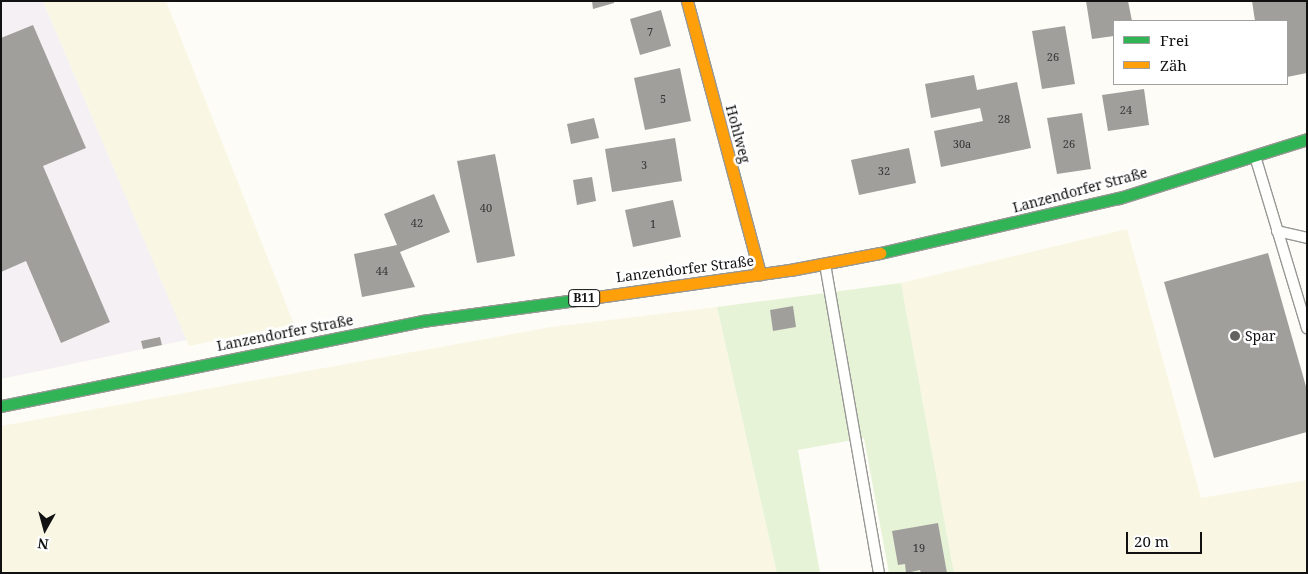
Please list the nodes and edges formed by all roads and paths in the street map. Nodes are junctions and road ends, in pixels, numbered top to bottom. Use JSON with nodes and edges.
{"nodes":[{"id":1,"x":687,"y":1,"type":"edge"},
{"id":2,"x":1307,"y":139,"type":"edge"},
{"id":3,"x":1255,"y":155,"type":"junction"},
{"id":4,"x":1277,"y":231,"type":"junction"},
{"id":5,"x":1307,"y":238,"type":"edge"},
{"id":6,"x":825,"y":264,"type":"junction"},
{"id":7,"x":760,"y":274,"type":"junction"},
{"id":8,"x":1307,"y":328,"type":"edge"},
{"id":9,"x":1,"y":406,"type":"edge"},
{"id":10,"x":879,"y":573,"type":"edge"}],
"edges":[{"from":1,"to":7,"type":"main road","name":"Hohlweg"},
{"from":2,"to":3,"type":"main road","name":"Lanzendorfer Straße","number":"B11"},
{"from":3,"to":4,"type":"lane"},
{"from":3,"to":6,"type":"main road","name":"Lanzendorfer Straße","number":"B11"},
{"from":4,"to":5,"type":"lane"},
{"from":4,"to":8,"type":"lane"},
{"from":6,"to":7,"type":"main road","name":"Lanzendorfer Straße","number":"B11"},
{"from":6,"to":10,"type":"lane"},
{"from":7,"to":9,"type":"main road","name":"Lanzendorfer Straße","number":"B11"}]}
